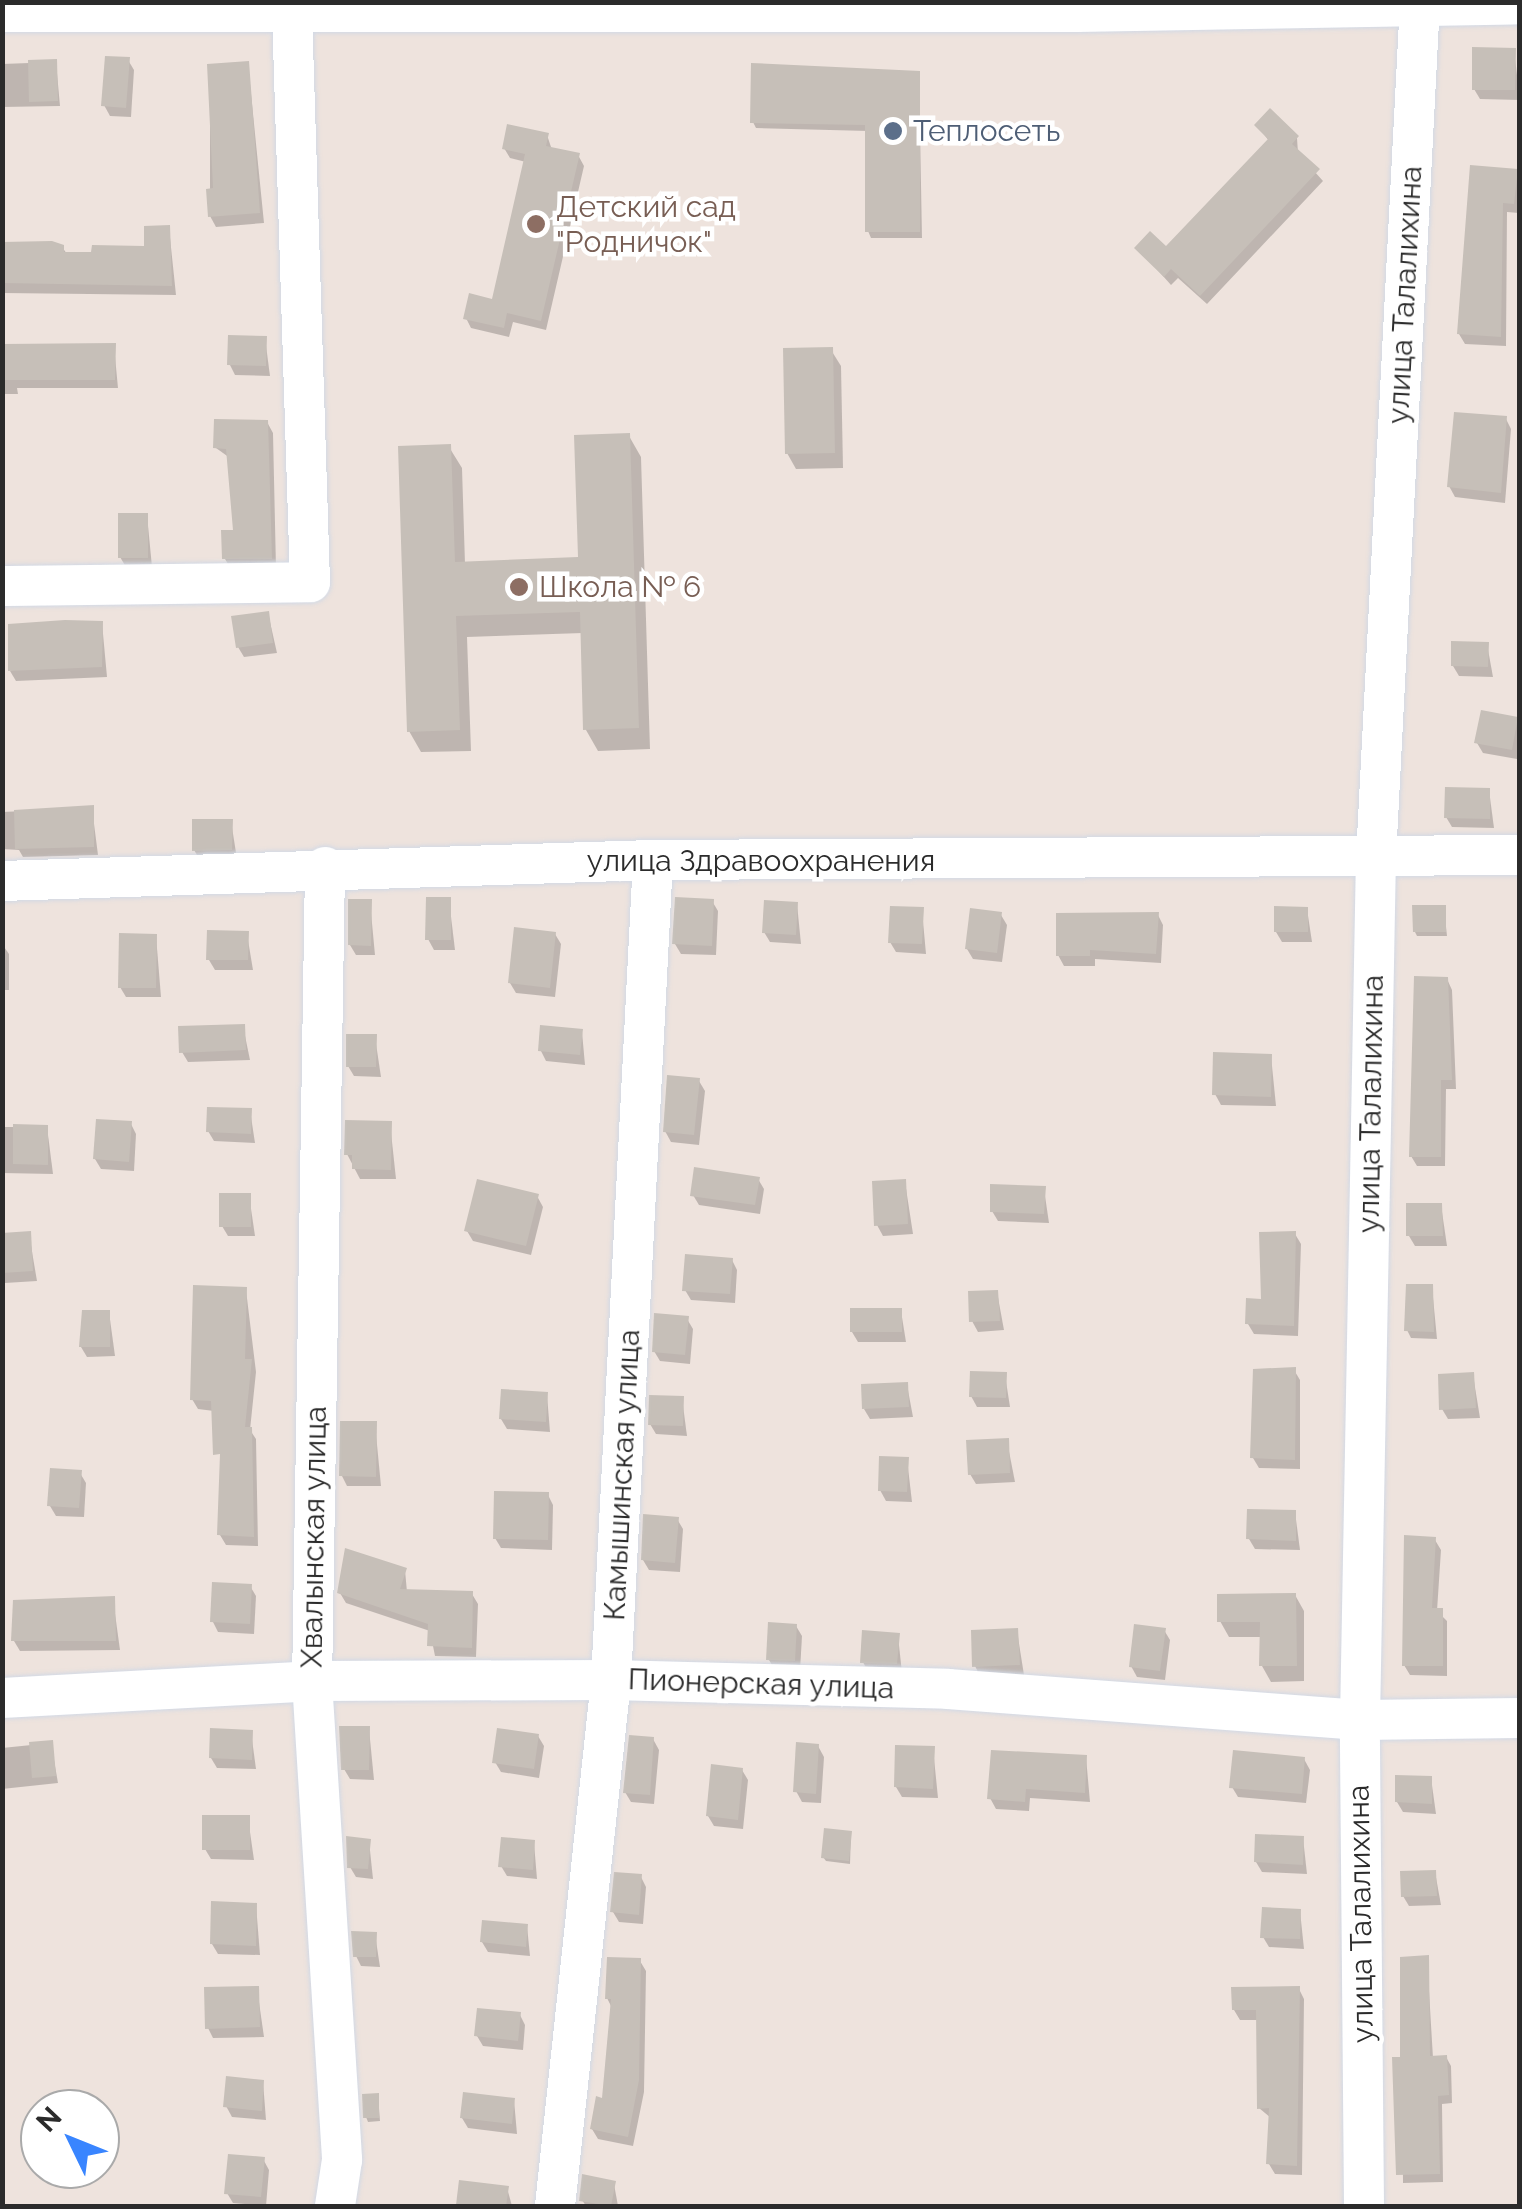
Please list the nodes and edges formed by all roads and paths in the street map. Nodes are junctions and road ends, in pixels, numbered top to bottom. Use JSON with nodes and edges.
{"nodes":[{"id":1,"x":1420,"y":4,"type":"edge"},
{"id":2,"x":1520,"y":4,"type":"edge"},
{"id":3,"x":2,"y":12,"type":"edge"},
{"id":4,"x":292,"y":13,"type":"junction"},
{"id":5,"x":2,"y":586,"type":"edge"},
{"id":6,"x":1520,"y":855,"type":"edge"},
{"id":7,"x":1376,"y":858,"type":"junction"},
{"id":8,"x":654,"y":860,"type":"junction"},
{"id":9,"x":325,"y":866,"type":"junction"},
{"id":10,"x":2,"y":881,"type":"edge"},
{"id":11,"x":611,"y":1680,"type":"junction"},
{"id":12,"x":312,"y":1681,"type":"junction"},
{"id":13,"x":2,"y":1698,"type":"edge"},
{"id":14,"x":1520,"y":1718,"type":"edge"},
{"id":15,"x":1360,"y":1720,"type":"junction"},
{"id":16,"x":335,"y":2206,"type":"edge"},
{"id":17,"x":555,"y":2206,"type":"edge"},
{"id":18,"x":1364,"y":2206,"type":"edge"}],
"edges":[{"from":1,"to":2,"type":"street"},
{"from":1,"to":4,"type":"street"},
{"from":1,"to":7,"type":"street","name":"улица Талалихина"},
{"from":3,"to":4,"type":"street"},
{"from":4,"to":5,"type":"street"},
{"from":6,"to":7,"type":"street","name":"улица Здравоохранения"},
{"from":7,"to":8,"type":"street","name":"улица Здравоохранения"},
{"from":7,"to":15,"type":"street","name":"улица Талалихина"},
{"from":8,"to":9,"type":"street","name":"улица Здравоохранения"},
{"from":8,"to":11,"type":"street","name":"Камышинская улица"},
{"from":9,"to":10,"type":"street","name":"улица Здравоохранения"},
{"from":9,"to":12,"type":"street","name":"Хвалынская улица"},
{"from":11,"to":12,"type":"street","name":"Пионерская улица"},
{"from":11,"to":15,"type":"street","name":"Пионерская улица"},
{"from":11,"to":17,"type":"street","name":"Камышинская улица"},
{"from":12,"to":13,"type":"street","name":"Пионерская улица"},
{"from":12,"to":16,"type":"street","name":"Хвалынская улица"},
{"from":14,"to":15,"type":"street","name":"Пионерская улица"},
{"from":15,"to":18,"type":"street","name":"улица Талалихина"}]}
